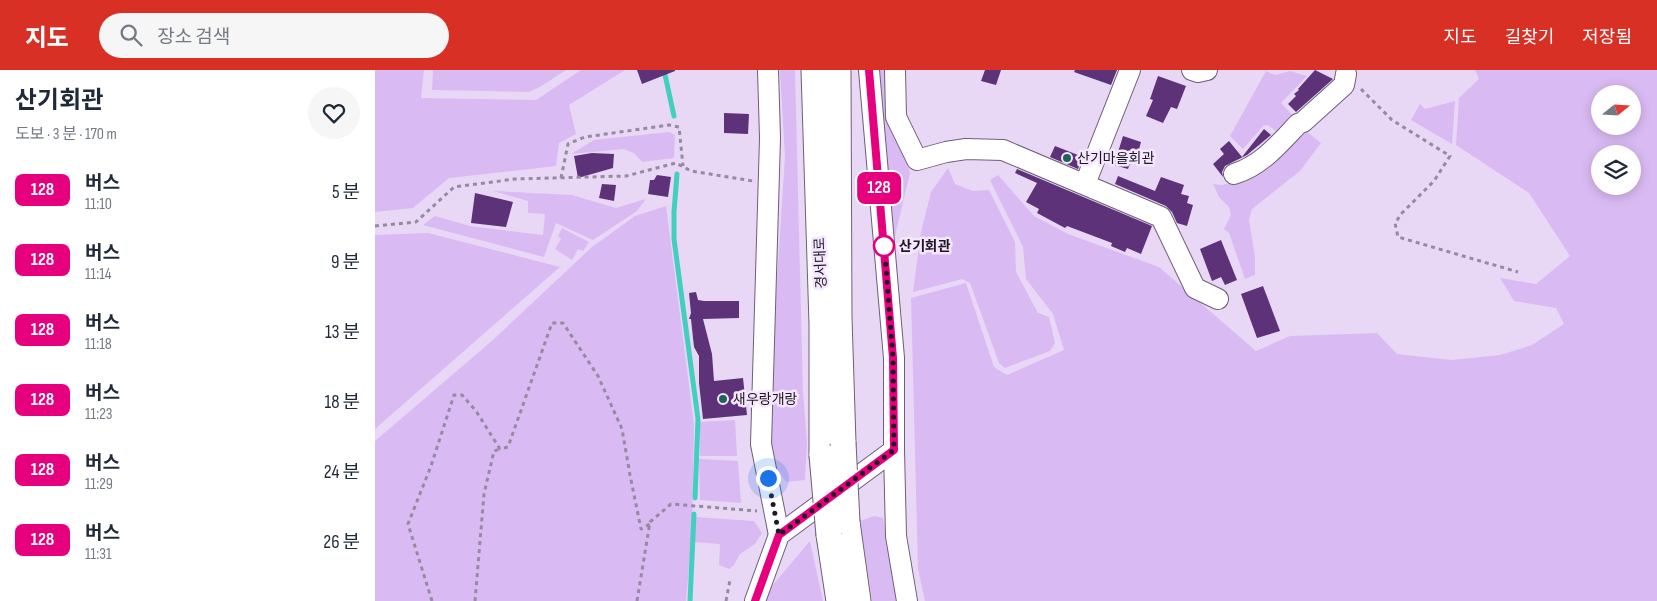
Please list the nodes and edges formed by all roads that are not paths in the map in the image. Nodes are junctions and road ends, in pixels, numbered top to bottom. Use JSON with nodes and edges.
{"nodes":[{"id":1,"x":769,"y":70,"type":"edge"},
{"id":2,"x":814,"y":70,"type":"edge"},
{"id":3,"x":838,"y":70,"type":"edge"},
{"id":4,"x":869,"y":70,"type":"edge"},
{"id":5,"x":895,"y":70,"type":"edge"},
{"id":6,"x":1130,"y":70,"type":"edge"},
{"id":7,"x":1192,"y":70,"type":"edge"},
{"id":8,"x":1207,"y":70,"type":"edge"},
{"id":9,"x":1345,"y":71,"type":"edge"},
{"id":10,"x":1234,"y":174,"type":"dead end"},
{"id":11,"x":1085,"y":184,"type":"junction"},
{"id":12,"x":1218,"y":299,"type":"dead end"},
{"id":13,"x":833,"y":449,"type":"junction"},
{"id":14,"x":894,"y":450,"type":"junction"},
{"id":15,"x":838,"y":528,"type":"junction"},
{"id":16,"x":779,"y":535,"type":"junction"},
{"id":17,"x":755,"y":601,"type":"edge"},
{"id":18,"x":839,"y":601,"type":"edge"},
{"id":19,"x":858,"y":601,"type":"edge"},
{"id":20,"x":907,"y":601,"type":"edge"}],
"edges":[{"from":1,"to":16,"type":"street"},
{"from":2,"to":13,"type":"main road","name":"경서대로"},
{"from":3,"to":13,"type":"main road","name":"경서대로"},
{"from":4,"to":14,"type":"street"},
{"from":5,"to":11,"type":"street"},
{"from":6,"to":11,"type":"street"},
{"from":7,"to":8,"type":"street"},
{"from":9,"to":10,"type":"street"},
{"from":11,"to":12,"type":"street"},
{"from":13,"to":15,"type":"main road","bridge":true},
{"from":14,"to":16,"type":"street"},
{"from":14,"to":20,"type":"street"},
{"from":15,"to":18,"type":"main road"},
{"from":15,"to":19,"type":"main road"},
{"from":16,"to":17,"type":"street"}]}
